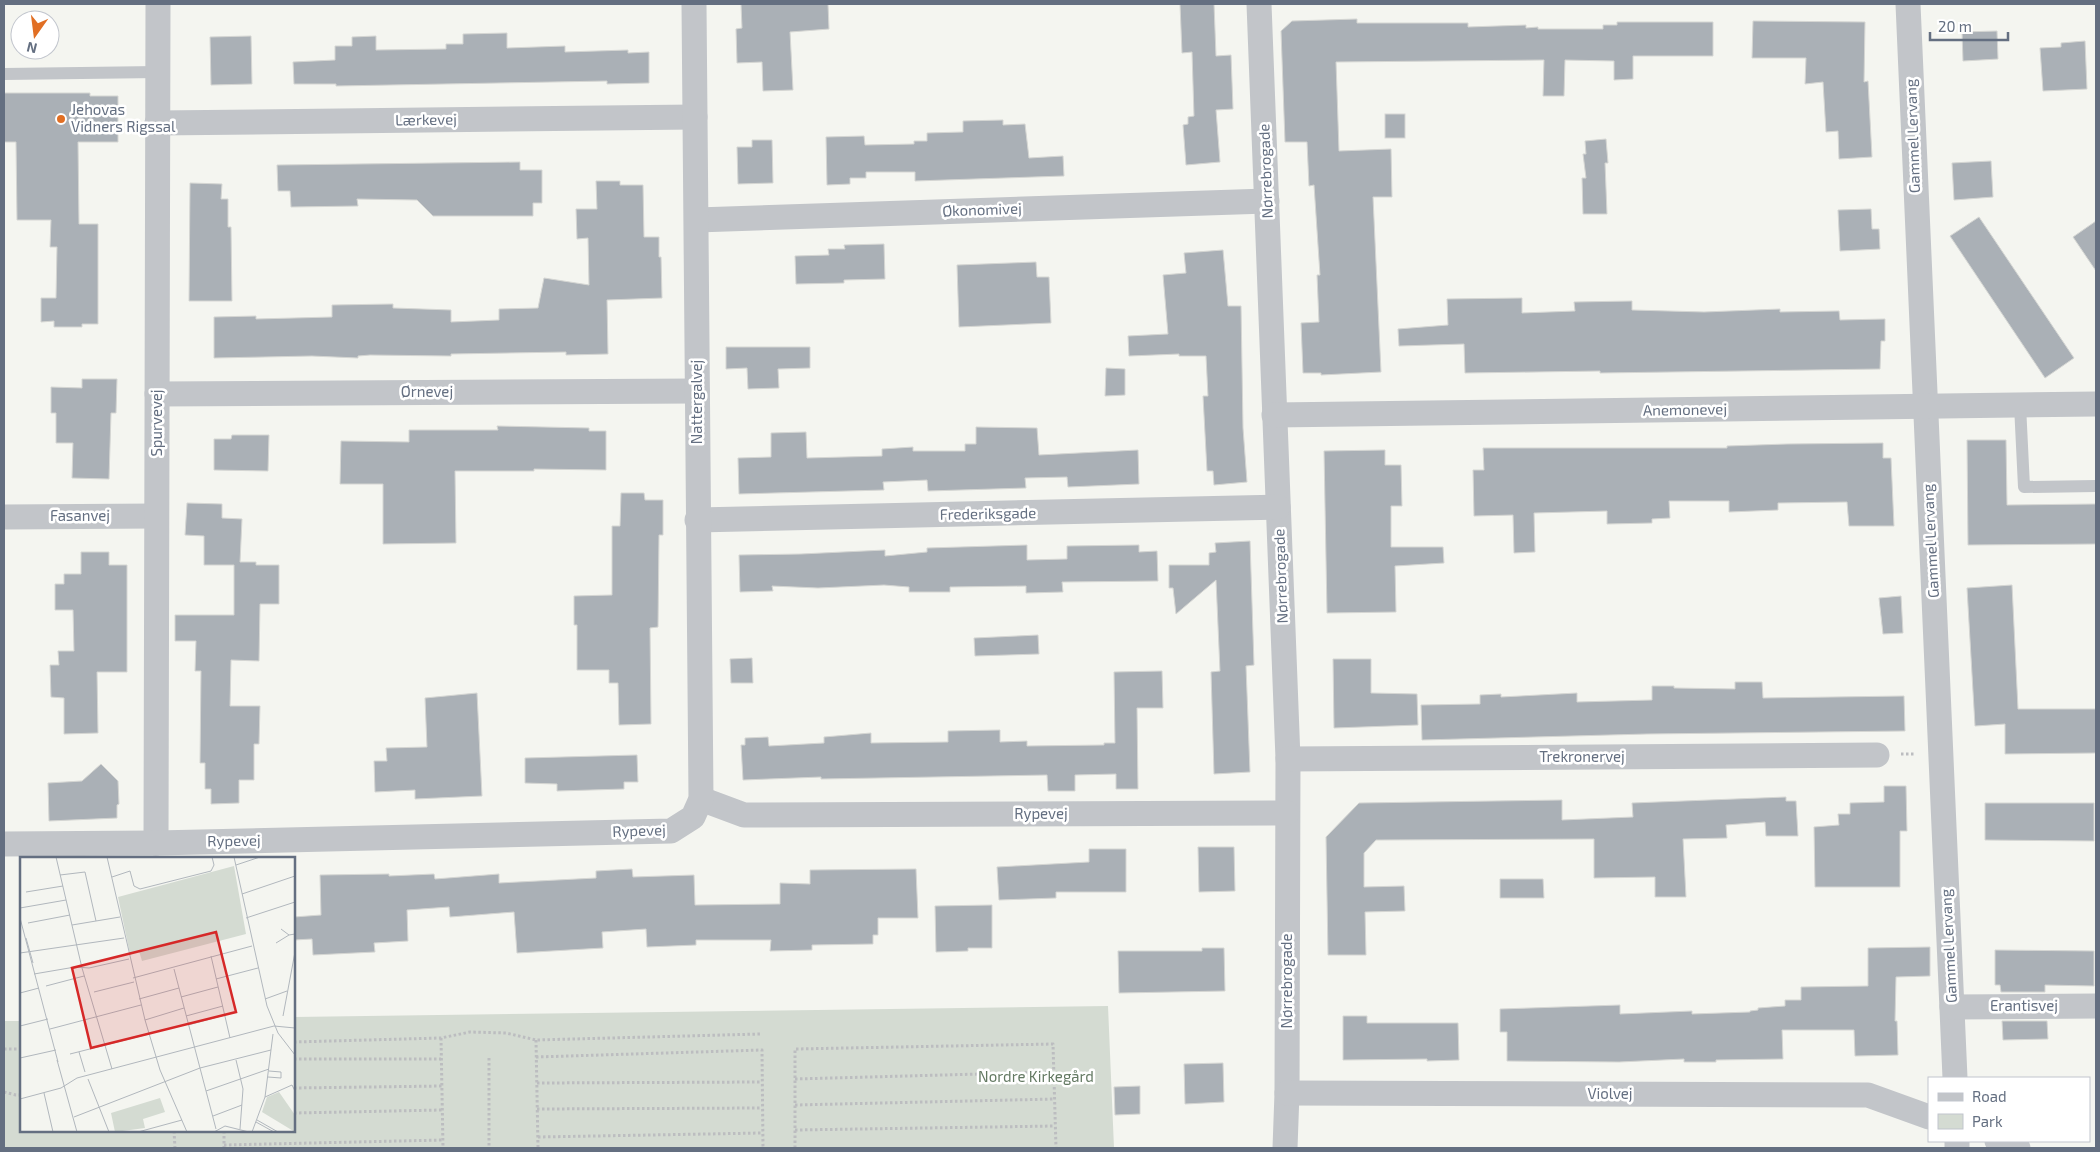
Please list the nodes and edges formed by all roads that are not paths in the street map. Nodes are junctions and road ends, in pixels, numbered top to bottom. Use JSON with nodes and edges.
{"nodes":[{"id":1,"x":158,"y":4,"type":"edge"},
{"id":2,"x":694,"y":4,"type":"edge"},
{"id":3,"x":1259,"y":4,"type":"edge"},
{"id":4,"x":1908,"y":4,"type":"edge"},
{"id":5,"x":158,"y":72,"type":"junction"},
{"id":6,"x":4,"y":74,"type":"edge"},
{"id":7,"x":695,"y":117,"type":"junction"},
{"id":8,"x":157,"y":123,"type":"junction"},
{"id":9,"x":1267,"y":201,"type":"junction"},
{"id":10,"x":697,"y":220,"type":"junction"},
{"id":11,"x":697,"y":391,"type":"junction"},
{"id":12,"x":157,"y":394,"type":"junction"},
{"id":13,"x":2096,"y":404,"type":"edge"},
{"id":14,"x":2020,"y":405,"type":"junction"},
{"id":15,"x":1925,"y":407,"type":"junction"},
{"id":16,"x":1274,"y":415,"type":"junction"},
{"id":17,"x":2096,"y":486,"type":"edge"},
{"id":18,"x":1278,"y":507,"type":"junction"},
{"id":19,"x":156,"y":516,"type":"junction"},
{"id":20,"x":4,"y":517,"type":"edge"},
{"id":21,"x":697,"y":520,"type":"junction"},
{"id":22,"x":1876,"y":755,"type":"road end"},
{"id":23,"x":1288,"y":759,"type":"junction"},
{"id":24,"x":701,"y":799,"type":"junction"},
{"id":25,"x":1287,"y":813,"type":"junction"},
{"id":26,"x":156,"y":843,"type":"junction"},
{"id":27,"x":4,"y":844,"type":"edge"},
{"id":28,"x":2096,"y":1006,"type":"edge"},
{"id":29,"x":1952,"y":1007,"type":"junction"},
{"id":30,"x":1955,"y":1077,"type":"edge"},
{"id":31,"x":1287,"y":1093,"type":"junction"},
{"id":32,"x":1928,"y":1116,"type":"edge"},
{"id":33,"x":2000,"y":1142,"type":"edge"},
{"id":34,"x":1285,"y":1148,"type":"edge"},
{"id":35,"x":2018,"y":1148,"type":"edge"}],
"edges":[{"from":1,"to":5,"type":"street","name":"Spurvevej"},
{"from":2,"to":7,"type":"street","name":"Nattergalvej"},
{"from":3,"to":9,"type":"street","name":"Nørrebrogade"},
{"from":4,"to":15,"type":"street","name":"Gammel Lervang"},
{"from":5,"to":6,"type":"lane"},
{"from":5,"to":8,"type":"street","name":"Spurvevej"},
{"from":7,"to":8,"type":"street","name":"Lærkevej"},
{"from":7,"to":10,"type":"street","name":"Nattergalvej"},
{"from":8,"to":12,"type":"street","name":"Spurvevej"},
{"from":9,"to":10,"type":"street","name":"Økonomivej"},
{"from":9,"to":16,"type":"street","name":"Nørrebrogade"},
{"from":10,"to":11,"type":"street","name":"Nattergalvej"},
{"from":11,"to":12,"type":"street","name":"Ørnevej"},
{"from":11,"to":21,"type":"street","name":"Nattergalvej"},
{"from":12,"to":19,"type":"street","name":"Spurvevej"},
{"from":13,"to":14,"type":"street","name":"Anemonevej"},
{"from":14,"to":15,"type":"street","name":"Anemonevej"},
{"from":14,"to":17,"type":"lane"},
{"from":15,"to":16,"type":"street","name":"Anemonevej"},
{"from":15,"to":29,"type":"street","name":"Gammel Lervang"},
{"from":16,"to":18,"type":"street","name":"Nørrebrogade"},
{"from":18,"to":21,"type":"street","name":"Frederiksgade"},
{"from":18,"to":23,"type":"street","name":"Nørrebrogade"},
{"from":19,"to":20,"type":"street","name":"Fasanvej"},
{"from":19,"to":26,"type":"street","name":"Spurvevej"},
{"from":21,"to":24,"type":"street","name":"Nattergalvej"},
{"from":22,"to":23,"type":"street","name":"Trekronervej"},
{"from":23,"to":25,"type":"street","name":"Nørrebrogade"},
{"from":24,"to":25,"type":"street","name":"Rypevej"},
{"from":24,"to":26,"type":"street","name":"Rypevej"},
{"from":25,"to":31,"type":"street","name":"Nørrebrogade"},
{"from":26,"to":27,"type":"street","name":"Rypevej"},
{"from":28,"to":29,"type":"street","name":"Erantisvej"},
{"from":29,"to":30,"type":"street","name":"Gammel Lervang"},
{"from":31,"to":32,"type":"street","name":"Violvej"},
{"from":31,"to":34,"type":"street","name":"Nørrebrogade"},
{"from":33,"to":35,"type":"street"}]}
